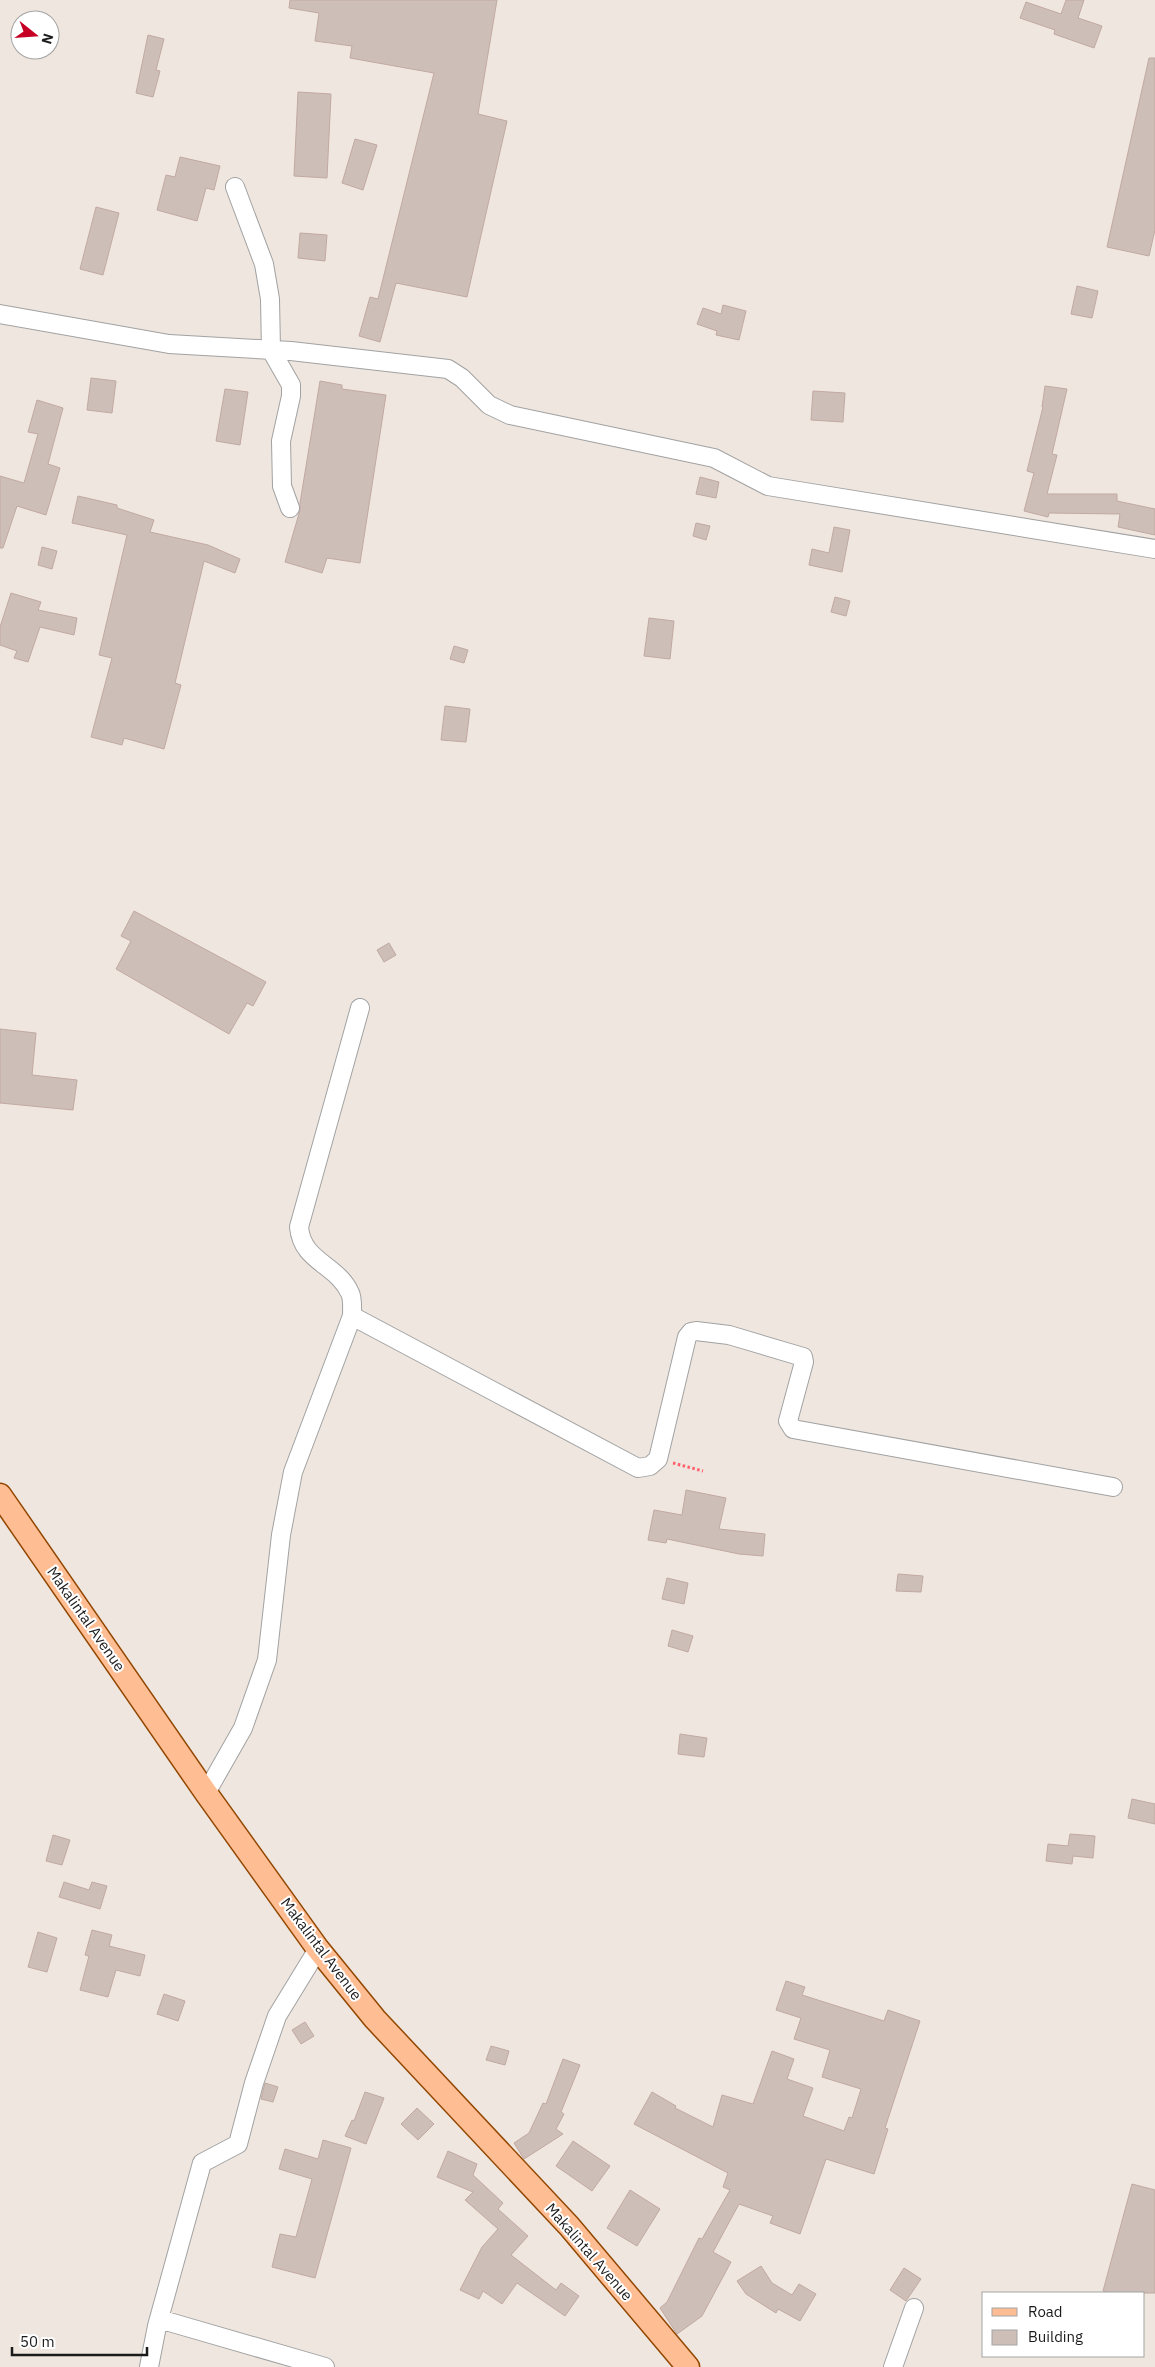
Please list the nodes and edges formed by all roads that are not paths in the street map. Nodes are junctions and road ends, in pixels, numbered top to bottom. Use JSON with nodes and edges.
{"nodes":[{"id":1,"x":235,"y":187,"type":"dead end"},
{"id":2,"x":0,"y":314,"type":"edge"},
{"id":3,"x":271,"y":350,"type":"junction"},
{"id":4,"x":290,"y":508,"type":"dead end"},
{"id":5,"x":1155,"y":549,"type":"edge"},
{"id":6,"x":360,"y":1008,"type":"dead end"},
{"id":7,"x":352,"y":1316,"type":"junction"},
{"id":8,"x":1113,"y":1487,"type":"dead end"},
{"id":9,"x":0,"y":1495,"type":"edge"},
{"id":10,"x":206,"y":1793,"type":"junction"},
{"id":11,"x":318,"y":1949,"type":"junction"},
{"id":12,"x":914,"y":2308,"type":"dead end"},
{"id":13,"x":159,"y":2319,"type":"junction"},
{"id":14,"x":149,"y":2367,"type":"edge"},
{"id":15,"x":325,"y":2367,"type":"edge"},
{"id":16,"x":688,"y":2367,"type":"edge"},
{"id":17,"x":893,"y":2367,"type":"edge"}],
"edges":[{"from":1,"to":3,"type":"street"},
{"from":2,"to":3,"type":"street"},
{"from":3,"to":4,"type":"street"},
{"from":3,"to":5,"type":"street"},
{"from":6,"to":7,"type":"street"},
{"from":7,"to":8,"type":"street"},
{"from":7,"to":10,"type":"street"},
{"from":9,"to":10,"type":"main road","name":"Makalintal Avenue"},
{"from":10,"to":11,"type":"main road","name":"Makalintal Avenue"},
{"from":11,"to":13,"type":"street"},
{"from":11,"to":16,"type":"main road","name":"Makalintal Avenue"},
{"from":12,"to":17,"type":"street"},
{"from":13,"to":14,"type":"street"},
{"from":13,"to":15,"type":"street"}]}
